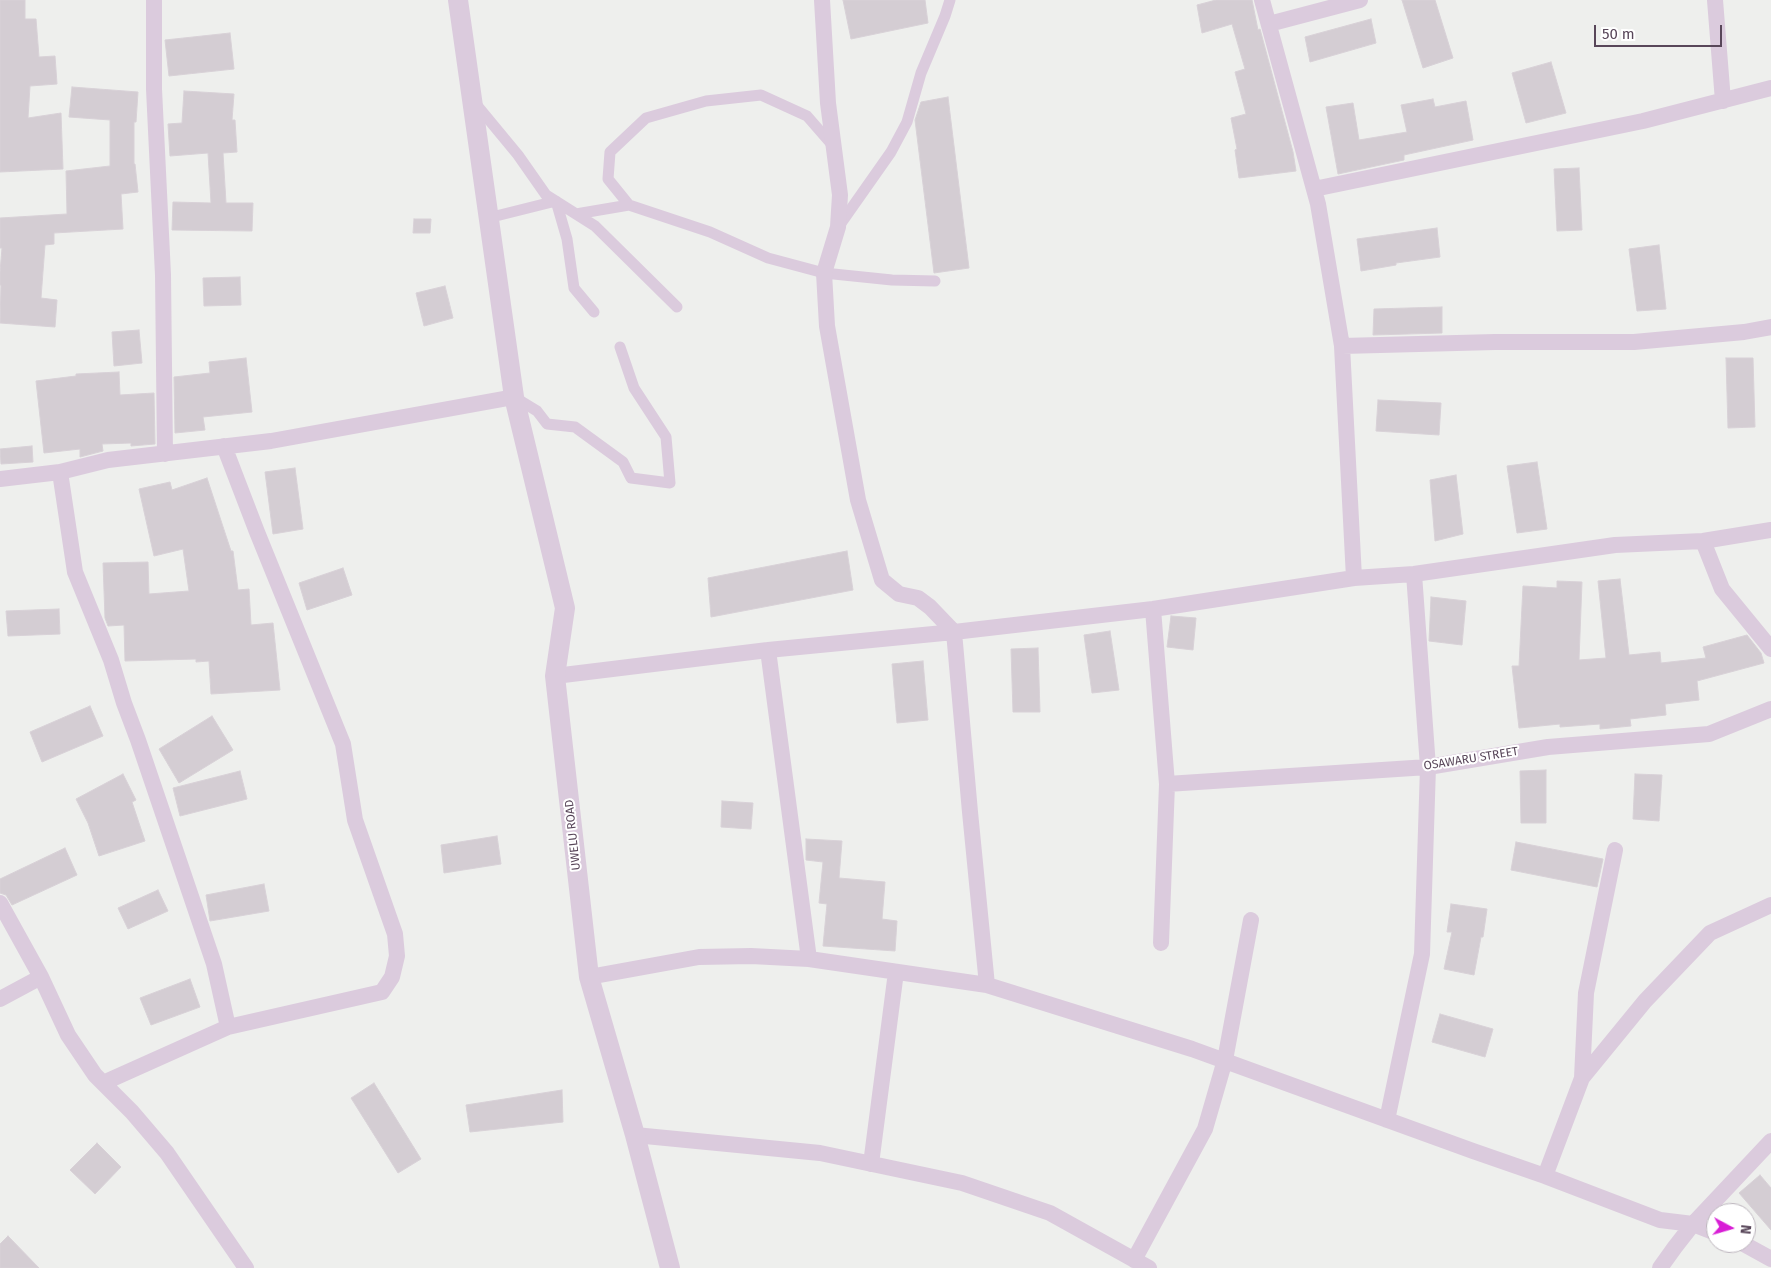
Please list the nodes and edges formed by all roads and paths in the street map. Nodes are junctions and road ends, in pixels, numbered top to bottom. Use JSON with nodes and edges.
{"nodes":[{"id":1,"x":154,"y":0,"type":"edge"},
{"id":2,"x":458,"y":0,"type":"edge"},
{"id":3,"x":822,"y":0,"type":"edge"},
{"id":4,"x":950,"y":0,"type":"edge"},
{"id":5,"x":1262,"y":0,"type":"edge"},
{"id":6,"x":1360,"y":0,"type":"edge"},
{"id":7,"x":1715,"y":0,"type":"edge"},
{"id":8,"x":1269,"y":24,"type":"junction"},
{"id":9,"x":1771,"y":88,"type":"edge"},
{"id":10,"x":472,"y":99,"type":"junction"},
{"id":11,"x":1723,"y":101,"type":"junction"},
{"id":12,"x":834,"y":147,"type":"junction"},
{"id":13,"x":1314,"y":189,"type":"junction"},
{"id":14,"x":556,"y":201,"type":"junction"},
{"id":15,"x":629,"y":205,"type":"junction"},
{"id":16,"x":576,"y":214,"type":"junction"},
{"id":17,"x":488,"y":218,"type":"junction"},
{"id":18,"x":838,"y":227,"type":"junction"},
{"id":19,"x":824,"y":273,"type":"junction"},
{"id":20,"x":935,"y":281,"type":"dead end"},
{"id":21,"x":677,"y":307,"type":"dead end"},
{"id":22,"x":594,"y":312,"type":"dead end"},
{"id":23,"x":1771,"y":328,"type":"edge"},
{"id":24,"x":1342,"y":346,"type":"junction"},
{"id":25,"x":620,"y":347,"type":"dead end"},
{"id":26,"x":514,"y":397,"type":"junction"},
{"id":27,"x":224,"y":446,"type":"junction"},
{"id":28,"x":165,"y":454,"type":"junction"},
{"id":29,"x":60,"y":472,"type":"junction"},
{"id":30,"x":0,"y":479,"type":"edge"},
{"id":31,"x":1771,"y":530,"type":"edge"},
{"id":32,"x":1703,"y":541,"type":"junction"},
{"id":33,"x":1414,"y":574,"type":"junction"},
{"id":34,"x":1354,"y":578,"type":"junction"},
{"id":35,"x":1153,"y":609,"type":"junction"},
{"id":36,"x":954,"y":632,"type":"junction"},
{"id":37,"x":1771,"y":649,"type":"edge"},
{"id":38,"x":768,"y":650,"type":"junction"},
{"id":39,"x":555,"y":676,"type":"junction"},
{"id":40,"x":1771,"y":709,"type":"edge"},
{"id":41,"x":1428,"y":767,"type":"junction"},
{"id":42,"x":1167,"y":784,"type":"junction"},
{"id":43,"x":1615,"y":850,"type":"dead end"},
{"id":44,"x":0,"y":904,"type":"edge"},
{"id":45,"x":1771,"y":905,"type":"edge"},
{"id":46,"x":1251,"y":920,"type":"dead end"},
{"id":47,"x":1160,"y":943,"type":"dead end"},
{"id":48,"x":809,"y":959,"type":"junction"},
{"id":49,"x":896,"y":972,"type":"junction"},
{"id":50,"x":42,"y":977,"type":"junction"},
{"id":51,"x":589,"y":977,"type":"junction"},
{"id":52,"x":987,"y":985,"type":"junction"},
{"id":53,"x":0,"y":999,"type":"edge"},
{"id":54,"x":228,"y":1027,"type":"junction"},
{"id":55,"x":1224,"y":1060,"type":"junction"},
{"id":56,"x":1582,"y":1078,"type":"junction"},
{"id":57,"x":103,"y":1083,"type":"junction"},
{"id":58,"x":1386,"y":1120,"type":"junction"},
{"id":59,"x":635,"y":1135,"type":"junction"},
{"id":60,"x":1771,"y":1141,"type":"edge"},
{"id":61,"x":871,"y":1164,"type":"junction"},
{"id":62,"x":1545,"y":1176,"type":"junction"},
{"id":63,"x":1693,"y":1224,"type":"junction"},
{"id":64,"x":1706,"y":1229,"type":"edge"},
{"id":65,"x":1756,"y":1251,"type":"edge"},
{"id":66,"x":1771,"y":1259,"type":"edge"},
{"id":67,"x":1142,"y":1264,"type":"edge"},
{"id":68,"x":246,"y":1268,"type":"edge"},
{"id":69,"x":670,"y":1268,"type":"edge"},
{"id":70,"x":1660,"y":1268,"type":"edge"}],
"edges":[{"from":1,"to":28,"type":"street"},
{"from":2,"to":10,"type":"street","name":"UWELU ROAD"},
{"from":3,"to":12,"type":"street"},
{"from":4,"to":18,"type":"street"},
{"from":5,"to":8,"type":"street"},
{"from":6,"to":8,"type":"street"},
{"from":7,"to":11,"type":"street"},
{"from":8,"to":13,"type":"street"},
{"from":9,"to":11,"type":"street"},
{"from":10,"to":14,"type":"street"},
{"from":10,"to":17,"type":"street","name":"UWELU ROAD"},
{"from":11,"to":13,"type":"street"},
{"from":12,"to":15,"type":"street"},
{"from":12,"to":18,"type":"street"},
{"from":13,"to":24,"type":"street"},
{"from":14,"to":16,"type":"street"},
{"from":14,"to":17,"type":"street"},
{"from":14,"to":22,"type":"street"},
{"from":15,"to":16,"type":"street"},
{"from":15,"to":19,"type":"street"},
{"from":16,"to":21,"type":"street"},
{"from":17,"to":26,"type":"street","name":"UWELU ROAD"},
{"from":18,"to":19,"type":"street"},
{"from":19,"to":20,"type":"street"},
{"from":19,"to":36,"type":"street"},
{"from":23,"to":24,"type":"street"},
{"from":24,"to":34,"type":"street"},
{"from":25,"to":26,"type":"street"},
{"from":26,"to":27,"type":"street"},
{"from":26,"to":39,"type":"street","name":"UWELU ROAD"},
{"from":27,"to":28,"type":"street"},
{"from":27,"to":54,"type":"street"},
{"from":28,"to":29,"type":"street"},
{"from":29,"to":30,"type":"street"},
{"from":29,"to":54,"type":"street"},
{"from":31,"to":32,"type":"street"},
{"from":32,"to":33,"type":"street"},
{"from":32,"to":37,"type":"street"},
{"from":33,"to":34,"type":"street"},
{"from":33,"to":41,"type":"street"},
{"from":34,"to":35,"type":"street"},
{"from":35,"to":36,"type":"street"},
{"from":35,"to":42,"type":"street"},
{"from":36,"to":38,"type":"street"},
{"from":36,"to":52,"type":"street"},
{"from":38,"to":39,"type":"street"},
{"from":38,"to":48,"type":"street"},
{"from":39,"to":51,"type":"street","name":"UWELU ROAD"},
{"from":40,"to":41,"type":"street","name":"OSAWARU STREET"},
{"from":41,"to":42,"type":"street","name":"OSAWARU STREET"},
{"from":41,"to":58,"type":"street"},
{"from":42,"to":47,"type":"street"},
{"from":43,"to":56,"type":"street"},
{"from":44,"to":50,"type":"street"},
{"from":45,"to":56,"type":"street"},
{"from":46,"to":55,"type":"street"},
{"from":48,"to":49,"type":"street"},
{"from":48,"to":51,"type":"street"},
{"from":49,"to":52,"type":"street"},
{"from":49,"to":61,"type":"street"},
{"from":50,"to":53,"type":"street"},
{"from":50,"to":57,"type":"street"},
{"from":51,"to":59,"type":"street","name":"UWELU ROAD"},
{"from":52,"to":55,"type":"street"},
{"from":54,"to":57,"type":"street"},
{"from":55,"to":58,"type":"street"},
{"from":55,"to":67,"type":"street"},
{"from":56,"to":62,"type":"street"},
{"from":57,"to":68,"type":"street"},
{"from":58,"to":62,"type":"street"},
{"from":59,"to":61,"type":"street"},
{"from":59,"to":69,"type":"street","name":"UWELU ROAD"},
{"from":60,"to":63,"type":"street"},
{"from":61,"to":67,"type":"street"},
{"from":62,"to":63,"type":"street"},
{"from":63,"to":64,"type":"street"},
{"from":63,"to":70,"type":"street"},
{"from":65,"to":66,"type":"street"}]}
